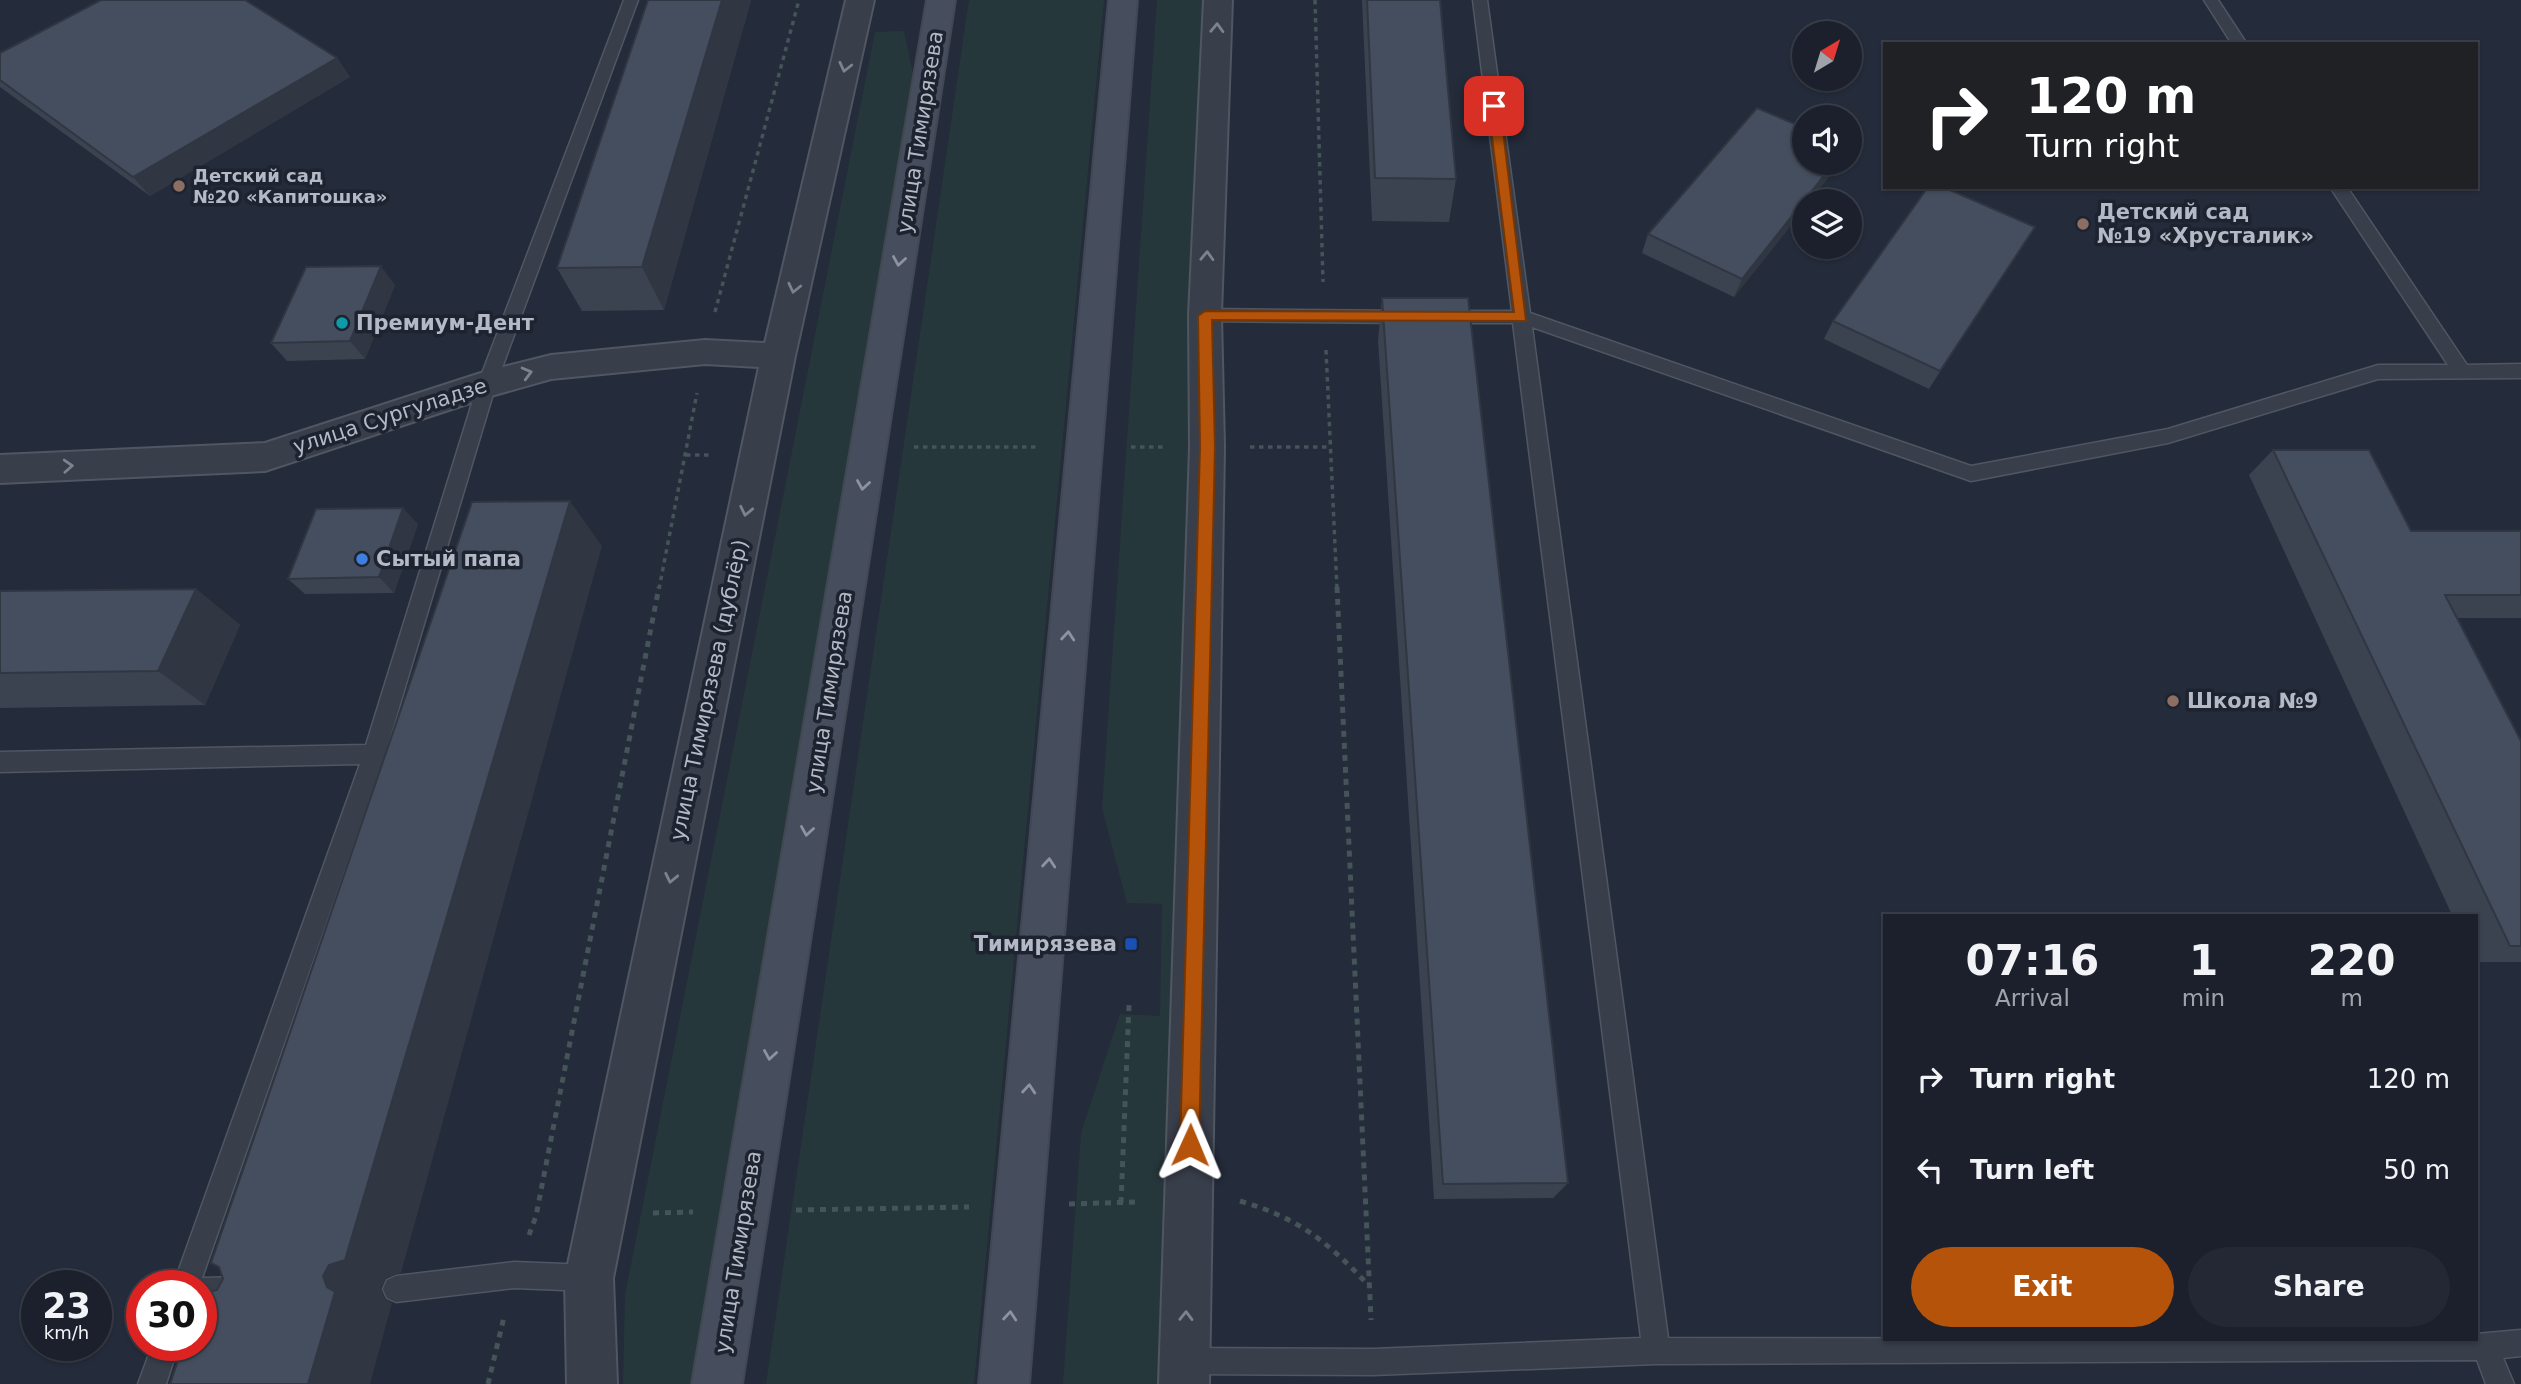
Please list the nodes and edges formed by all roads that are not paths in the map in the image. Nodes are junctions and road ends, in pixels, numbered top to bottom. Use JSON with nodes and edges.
{"nodes":[{"id":1,"x":631,"y":0,"type":"edge"},
{"id":2,"x":860,"y":0,"type":"edge"},
{"id":3,"x":941,"y":0,"type":"edge"},
{"id":4,"x":1123,"y":0,"type":"edge"},
{"id":5,"x":1218,"y":0,"type":"edge"},
{"id":6,"x":1480,"y":0,"type":"edge"},
{"id":7,"x":2211,"y":0,"type":"edge"},
{"id":8,"x":2239,"y":42,"type":"edge"},
{"id":9,"x":2339,"y":189,"type":"edge"},
{"id":10,"x":1205,"y":316,"type":"junction"},
{"id":11,"x":1521,"y":317,"type":"junction"},
{"id":12,"x":778,"y":356,"type":"junction"},
{"id":13,"x":2461,"y":369,"type":"junction"},
{"id":14,"x":2521,"y":371,"type":"edge"},
{"id":15,"x":487,"y":384,"type":"junction"},
{"id":16,"x":0,"y":469,"type":"edge"},
{"id":17,"x":374,"y":754,"type":"junction"},
{"id":18,"x":0,"y":762,"type":"edge"},
{"id":19,"x":192,"y":1270,"type":"edge"},
{"id":20,"x":589,"y":1278,"type":"junction"},
{"id":21,"x":396,"y":1289,"type":"dead end"},
{"id":22,"x":271,"y":1290,"type":"edge"},
{"id":23,"x":217,"y":1291,"type":"edge"},
{"id":24,"x":2521,"y":1343,"type":"edge"},
{"id":25,"x":2485,"y":1347,"type":"junction"},
{"id":26,"x":1656,"y":1351,"type":"junction"},
{"id":27,"x":160,"y":1361,"type":"edge"},
{"id":28,"x":1185,"y":1372,"type":"edge"},
{"id":29,"x":152,"y":1384,"type":"edge"},
{"id":30,"x":592,"y":1384,"type":"edge"},
{"id":31,"x":717,"y":1384,"type":"edge"},
{"id":32,"x":1004,"y":1384,"type":"edge"},
{"id":33,"x":2500,"y":1384,"type":"edge"}],
"edges":[{"from":1,"to":15,"type":"lane"},
{"from":2,"to":12,"type":"street","name":"улица Тимирязева (дублёр)","one_way":true},
{"from":3,"to":31,"type":"main road","name":"улица Тимирязева","one_way":true},
{"from":32,"to":4,"type":"main road","one_way":true},
{"from":10,"to":5,"type":"street","one_way":true},
{"from":6,"to":11,"type":"lane"},
{"from":7,"to":8,"type":"lane"},
{"from":9,"to":13,"type":"lane"},
{"from":10,"to":11,"type":"lane"},
{"from":28,"to":10,"type":"street","one_way":true},
{"from":11,"to":13,"type":"lane"},
{"from":11,"to":26,"type":"lane"},
{"from":15,"to":12,"type":"street","name":"улица Сургуладзе","one_way":true},
{"from":12,"to":20,"type":"street","name":"улица Тимирязева (дублёр)","one_way":true},
{"from":13,"to":14,"type":"lane"},
{"from":16,"to":15,"type":"street","name":"улица Сургуладзе","one_way":true},
{"from":15,"to":17,"type":"lane"},
{"from":17,"to":18,"type":"lane"},
{"from":17,"to":19,"type":"lane"},
{"from":20,"to":21,"type":"lane"},
{"from":20,"to":30,"type":"street","name":"улица Тимирязева (дублёр)"},
{"from":22,"to":23,"type":"lane"},
{"from":24,"to":25,"type":"lane"},
{"from":25,"to":26,"type":"lane"},
{"from":25,"to":33,"type":"lane"},
{"from":26,"to":28,"type":"lane"},
{"from":27,"to":29,"type":"lane"}]}
